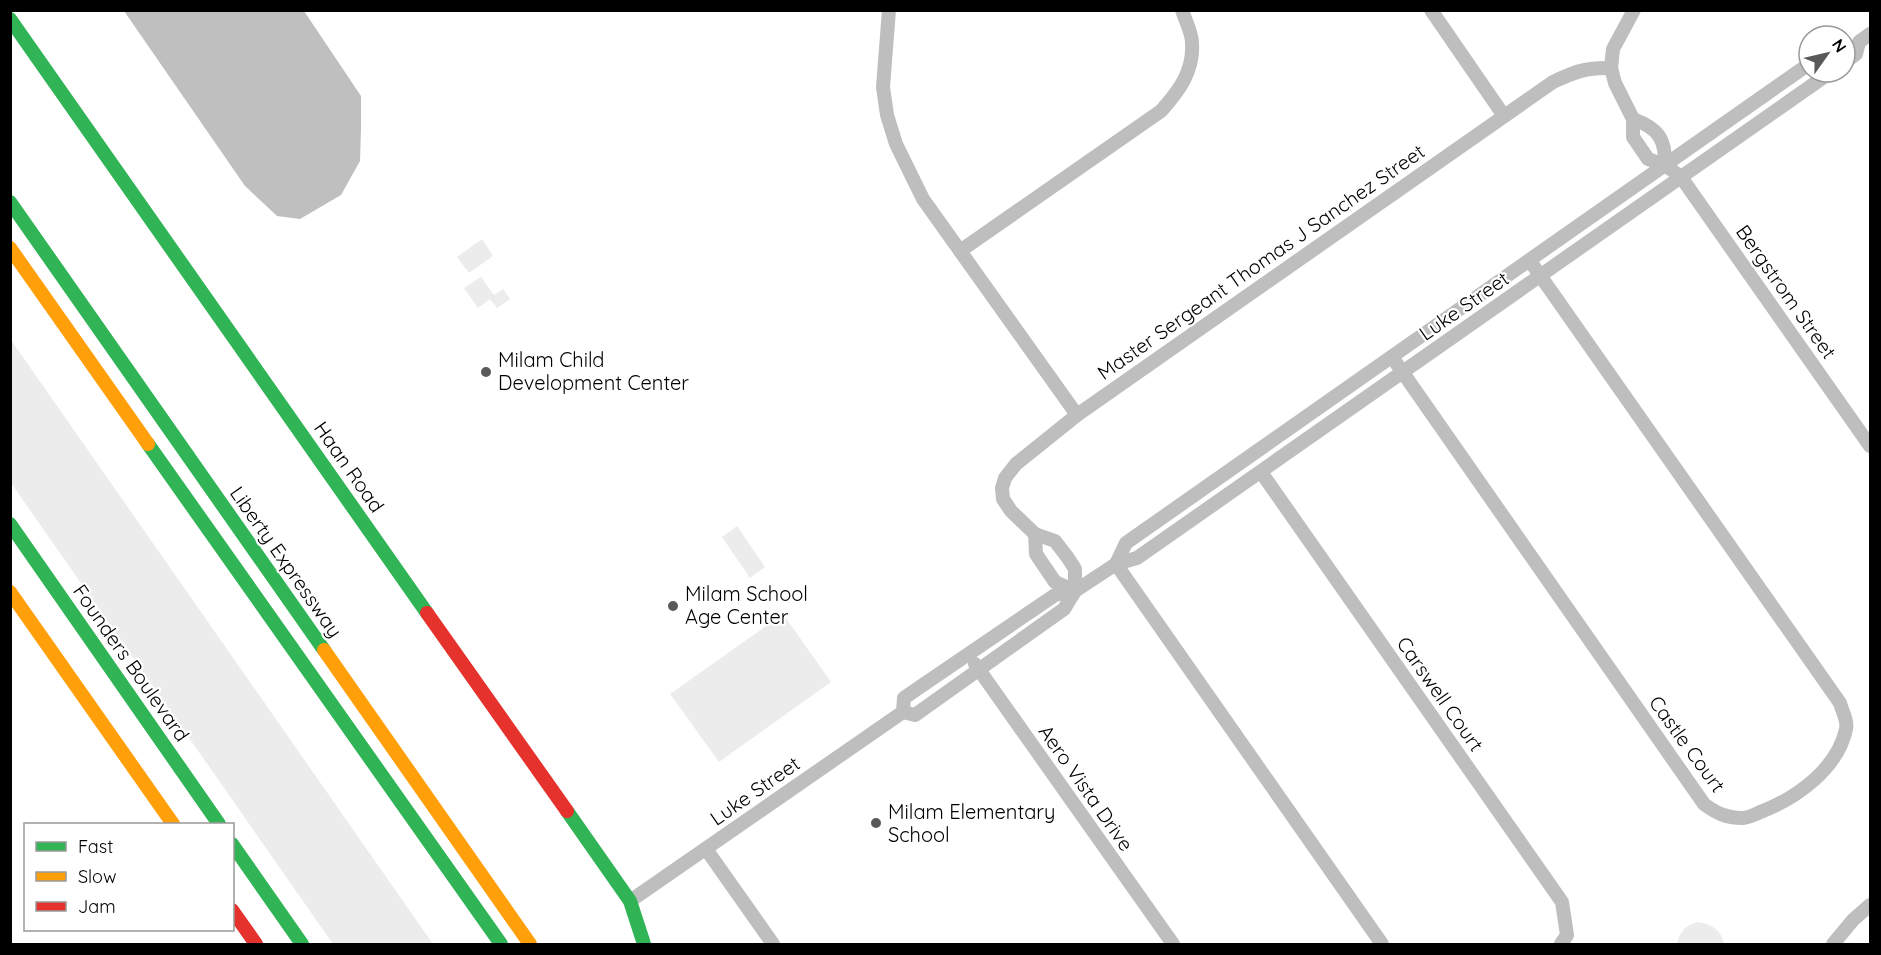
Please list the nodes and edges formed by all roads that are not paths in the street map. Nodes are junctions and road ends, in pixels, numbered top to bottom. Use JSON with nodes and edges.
{"nodes":[{"id":1,"x":889,"y":10,"type":"edge"},
{"id":2,"x":1182,"y":10,"type":"edge"},
{"id":3,"x":1431,"y":10,"type":"edge"},
{"id":4,"x":1634,"y":10,"type":"edge"},
{"id":5,"x":10,"y":19,"type":"edge"},
{"id":6,"x":1611,"y":68,"type":"junction"},
{"id":7,"x":1797,"y":72,"type":"edge"},
{"id":8,"x":1814,"y":84,"type":"edge"},
{"id":9,"x":1504,"y":116,"type":"junction"},
{"id":10,"x":1633,"y":119,"type":"junction"},
{"id":11,"x":1665,"y":165,"type":"junction"},
{"id":12,"x":1681,"y":177,"type":"junction"},
{"id":13,"x":10,"y":202,"type":"edge"},
{"id":14,"x":10,"y":248,"type":"edge"},
{"id":15,"x":960,"y":251,"type":"junction"},
{"id":16,"x":1530,"y":261,"type":"junction"},
{"id":17,"x":1541,"y":276,"type":"junction"},
{"id":18,"x":1392,"y":357,"type":"junction"},
{"id":19,"x":1402,"y":373,"type":"junction"},
{"id":20,"x":1077,"y":416,"type":"junction"},
{"id":21,"x":1870,"y":446,"type":"edge"},
{"id":22,"x":1261,"y":472,"type":"junction"},
{"id":23,"x":10,"y":524,"type":"edge"},
{"id":24,"x":1035,"y":534,"type":"junction"},
{"id":25,"x":1116,"y":564,"type":"junction"},
{"id":26,"x":1075,"y":591,"type":"junction"},
{"id":27,"x":10,"y":592,"type":"edge"},
{"id":28,"x":968,"y":654,"type":"junction"},
{"id":29,"x":979,"y":670,"type":"junction"},
{"id":30,"x":903,"y":712,"type":"junction"},
{"id":31,"x":172,"y":823,"type":"edge"},
{"id":32,"x":218,"y":823,"type":"edge"},
{"id":33,"x":234,"y":847,"type":"edge"},
{"id":34,"x":706,"y":849,"type":"junction"},
{"id":35,"x":630,"y":901,"type":"junction"},
{"id":36,"x":1870,"y":905,"type":"edge"},
{"id":37,"x":234,"y":913,"type":"edge"},
{"id":38,"x":256,"y":945,"type":"edge"},
{"id":39,"x":302,"y":945,"type":"edge"},
{"id":40,"x":501,"y":945,"type":"edge"},
{"id":41,"x":530,"y":945,"type":"edge"},
{"id":42,"x":644,"y":945,"type":"edge"},
{"id":43,"x":773,"y":945,"type":"edge"},
{"id":44,"x":1173,"y":945,"type":"edge"},
{"id":45,"x":1382,"y":945,"type":"edge"},
{"id":46,"x":1561,"y":945,"type":"edge"},
{"id":47,"x":1833,"y":945,"type":"edge"}],
"edges":[{"from":1,"to":15,"type":"street"},
{"from":2,"to":15,"type":"street"},
{"from":3,"to":9,"type":"street"},
{"from":4,"to":6,"type":"street"},
{"from":5,"to":35,"type":"main road","name":"Haan Road"},
{"from":6,"to":9,"type":"street","name":"Master Sergeant Thomas J Sanchez Street"},
{"from":6,"to":10,"type":"street","name":"Bergstrom Street"},
{"from":7,"to":11,"type":"street","name":"Luke Street"},
{"from":8,"to":12,"type":"street","name":"Luke Street"},
{"from":9,"to":20,"type":"street","name":"Master Sergeant Thomas J Sanchez Street"},
{"from":10,"to":11,"type":"street","name":"Bergstrom Street"},
{"from":10,"to":11,"type":"street"},
{"from":11,"to":12,"type":"street","name":"Bergstrom Street"},
{"from":11,"to":16,"type":"street","name":"Luke Street"},
{"from":12,"to":17,"type":"street","name":"Luke Street"},
{"from":12,"to":21,"type":"street","name":"Bergstrom Street"},
{"from":13,"to":41,"type":"main road","name":"Liberty Expressway"},
{"from":14,"to":40,"type":"main road"},
{"from":15,"to":20,"type":"street"},
{"from":16,"to":17,"type":"street","name":"Castle Court"},
{"from":16,"to":18,"type":"street","name":"Luke Street"},
{"from":17,"to":19,"type":"street","name":"Luke Street"},
{"from":17,"to":19,"type":"street","name":"Castle Court"},
{"from":18,"to":19,"type":"street","name":"Castle Court"},
{"from":18,"to":25,"type":"street","name":"Luke Street"},
{"from":19,"to":22,"type":"street","name":"Luke Street"},
{"from":20,"to":24,"type":"street","name":"Master Sergeant Thomas J Sanchez Street"},
{"from":22,"to":25,"type":"street","name":"Luke Street"},
{"from":22,"to":46,"type":"street","name":"Carswell Court"},
{"from":23,"to":32,"type":"main road","name":"Founders Boulevard"},
{"from":24,"to":26,"type":"street"},
{"from":24,"to":26,"type":"street","name":"Master Sergeant Thomas J Sanchez Street"},
{"from":25,"to":26,"type":"street","name":"Luke Street"},
{"from":25,"to":45,"type":"street"},
{"from":26,"to":28,"type":"street","name":"Luke Street"},
{"from":26,"to":29,"type":"street","name":"Luke Street"},
{"from":27,"to":31,"type":"main road"},
{"from":28,"to":29,"type":"street","name":"Aero Vista Drive"},
{"from":28,"to":30,"type":"street","name":"Luke Street"},
{"from":29,"to":30,"type":"street","name":"Luke Street"},
{"from":29,"to":44,"type":"street","name":"Aero Vista Drive"},
{"from":30,"to":34,"type":"street","name":"Luke Street"},
{"from":33,"to":39,"type":"main road"},
{"from":34,"to":35,"type":"street","name":"Luke Street"},
{"from":34,"to":43,"type":"street"},
{"from":35,"to":42,"type":"main road","name":"Haan Road"},
{"from":36,"to":47,"type":"street"},
{"from":37,"to":38,"type":"main road"}]}
